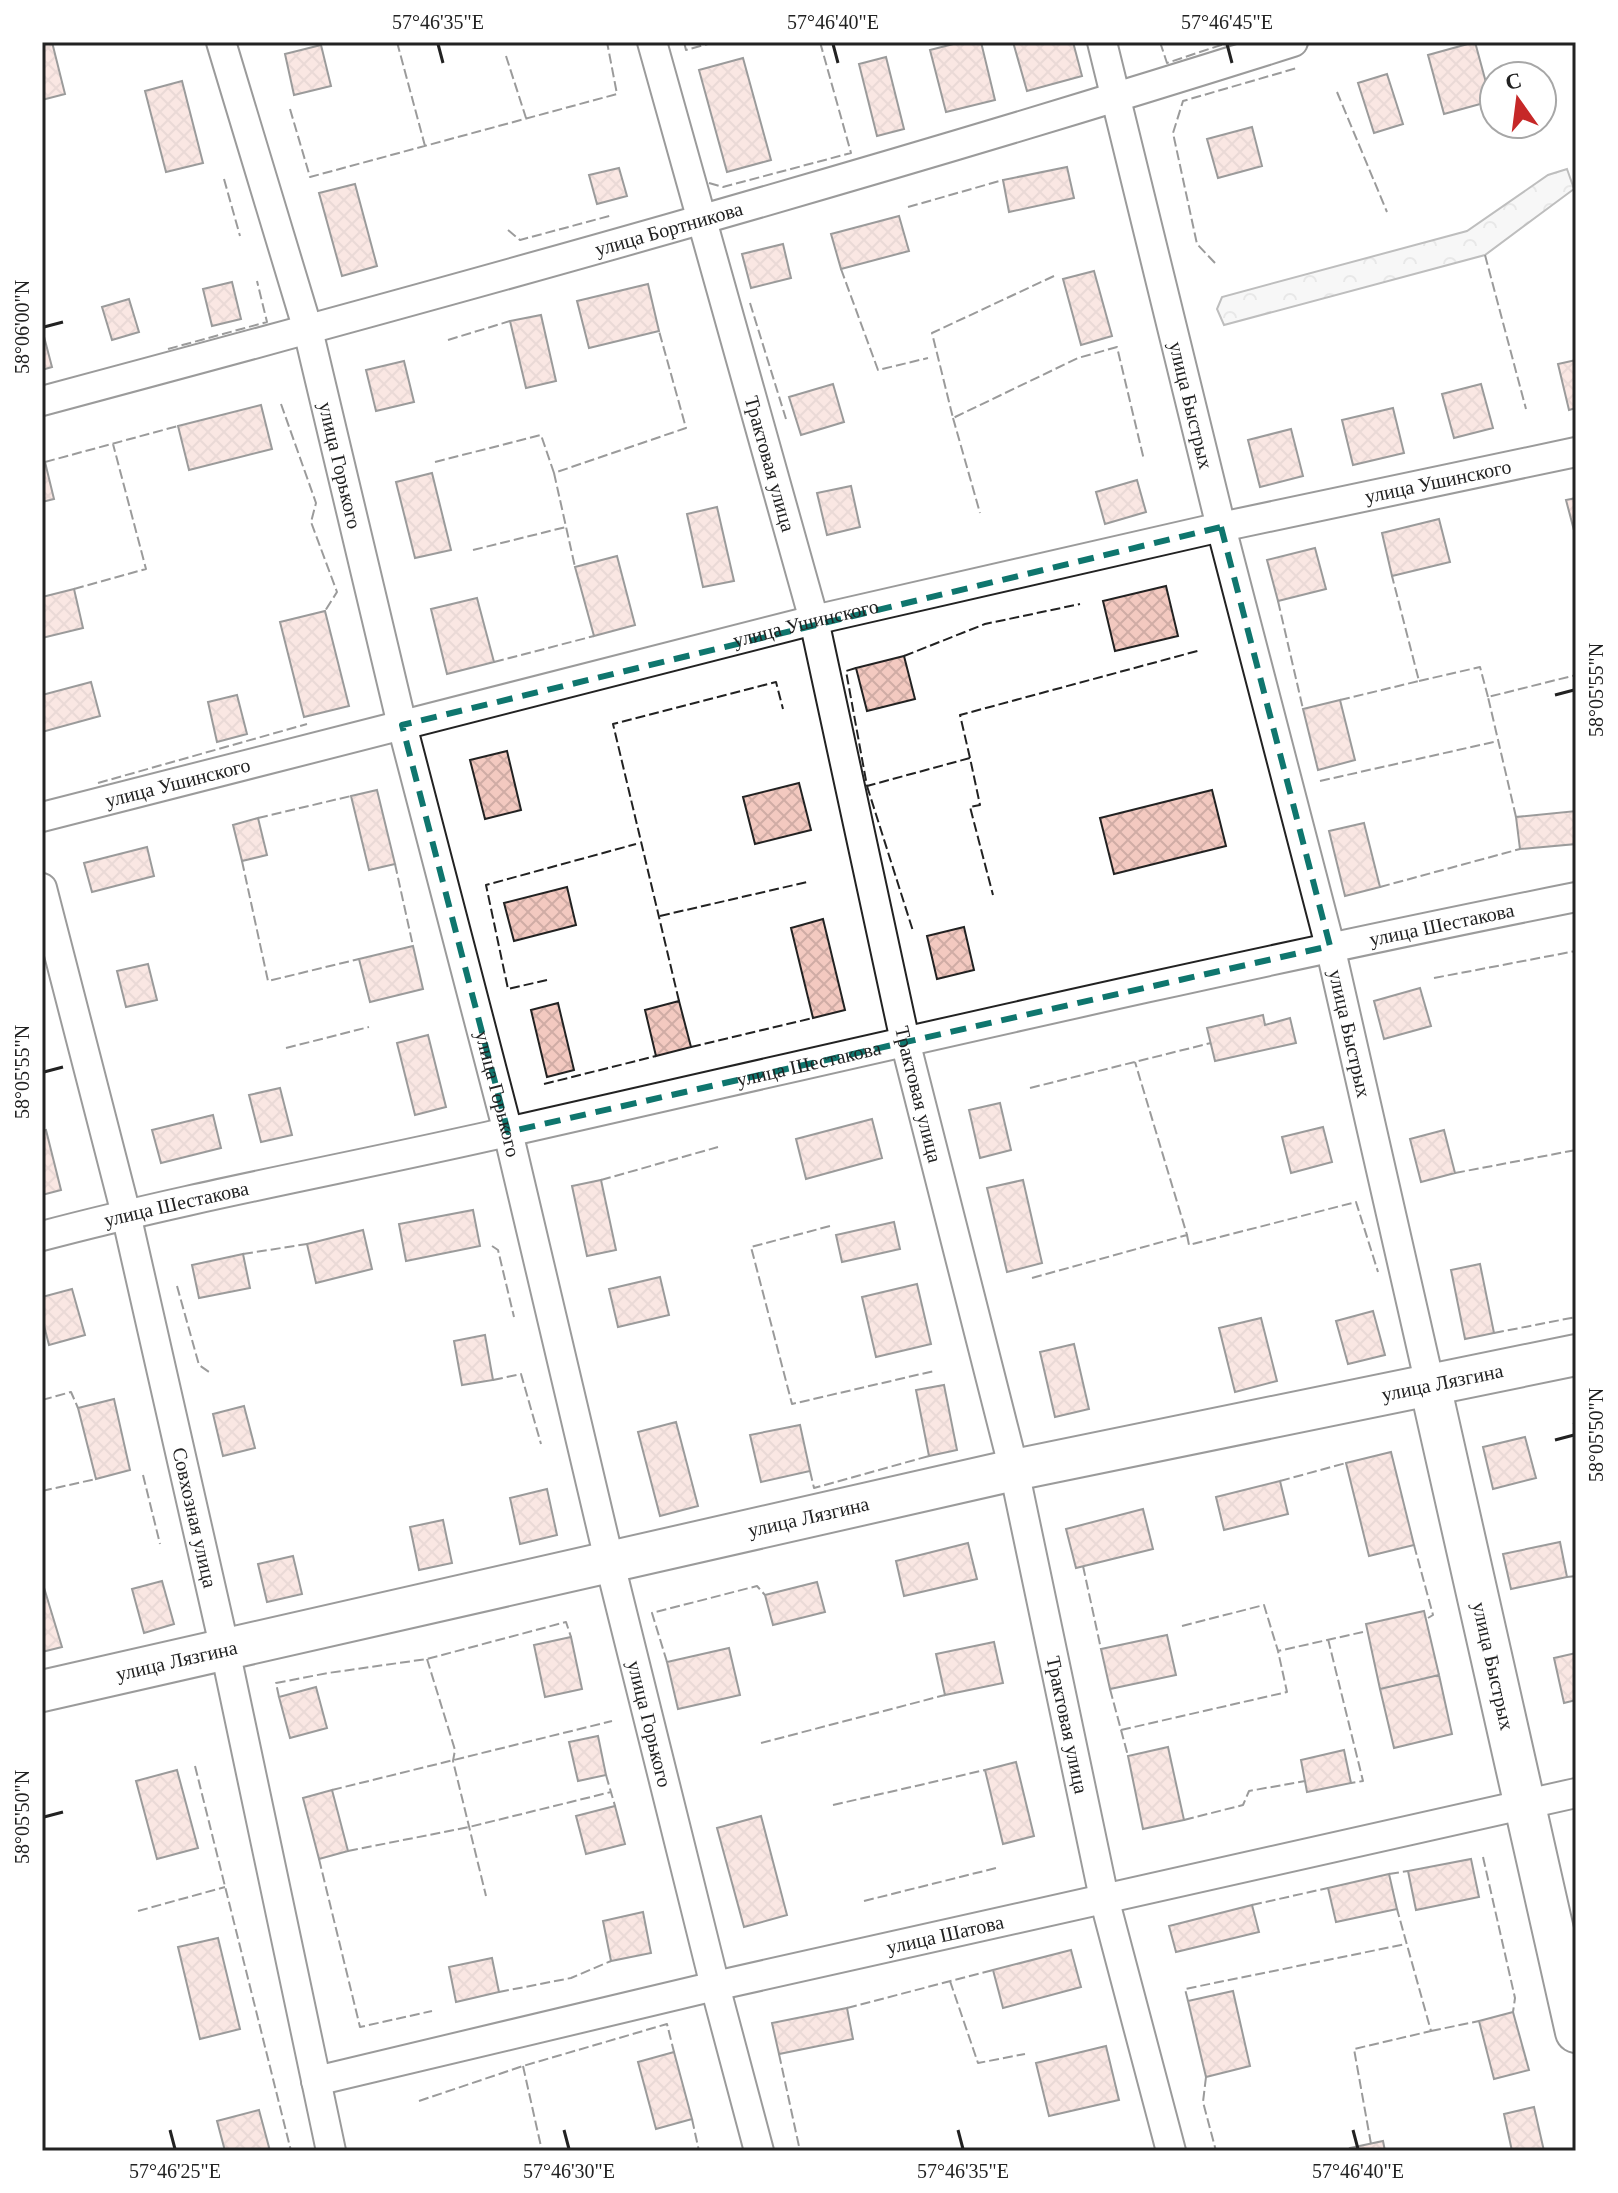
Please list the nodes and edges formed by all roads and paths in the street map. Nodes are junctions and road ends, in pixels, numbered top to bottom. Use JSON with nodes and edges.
{"nodes":[{"id":1,"x":221,"y":42,"type":"edge"},
{"id":2,"x":652,"y":42,"type":"edge"},
{"id":3,"x":1102,"y":42,"type":"edge"},
{"id":4,"x":1293,"y":42,"type":"edge"},
{"id":5,"x":1117,"y":97,"type":"junction"},
{"id":6,"x":701,"y":218,"type":"junction"},
{"id":7,"x":308,"y":330,"type":"junction"},
{"id":8,"x":42,"y":401,"type":"edge"},
{"id":9,"x":1576,"y":452,"type":"edge"},
{"id":10,"x":1221,"y":527,"type":"junction"},
{"id":11,"x":814,"y":620,"type":"junction"},
{"id":12,"x":402,"y":725,"type":"junction"},
{"id":13,"x":42,"y":817,"type":"edge"},
{"id":14,"x":42,"y":888,"type":"edge"},
{"id":15,"x":1576,"y":897,"type":"edge"},
{"id":16,"x":1330,"y":946,"type":"junction"},
{"id":17,"x":905,"y":1041,"type":"junction"},
{"id":18,"x":508,"y":1132,"type":"junction"},
{"id":19,"x":126,"y":1214,"type":"junction"},
{"id":20,"x":42,"y":1236,"type":"edge"},
{"id":21,"x":1576,"y":1355,"type":"edge"},
{"id":22,"x":1430,"y":1385,"type":"junction"},
{"id":23,"x":1014,"y":1470,"type":"junction"},
{"id":24,"x":610,"y":1564,"type":"junction"},
{"id":25,"x":225,"y":1650,"type":"junction"},
{"id":26,"x":42,"y":1691,"type":"edge"},
{"id":27,"x":1576,"y":1793,"type":"edge"},
{"id":28,"x":1522,"y":1803,"type":"junction"},
{"id":29,"x":1104,"y":1898,"type":"junction"},
{"id":30,"x":715,"y":1986,"type":"junction"},
{"id":31,"x":1576,"y":2032,"type":"edge"},
{"id":32,"x":316,"y":2081,"type":"junction"},
{"id":33,"x":331,"y":2151,"type":"edge"},
{"id":34,"x":759,"y":2151,"type":"edge"},
{"id":35,"x":1171,"y":2151,"type":"edge"}],
"edges":[{"from":1,"to":7,"type":"street","name":"улица Горького"},
{"from":2,"to":6,"type":"street","name":"Трактовая улица"},
{"from":3,"to":5,"type":"street","name":"улица Быстрых"},
{"from":4,"to":5,"type":"street","name":"улица Бортникова"},
{"from":5,"to":6,"type":"street","name":"улица Бортникова"},
{"from":5,"to":10,"type":"street","name":"улица Быстрых"},
{"from":6,"to":7,"type":"street","name":"улица Бортникова"},
{"from":6,"to":11,"type":"street","name":"Трактовая улица"},
{"from":7,"to":8,"type":"street","name":"улица Бортникова"},
{"from":7,"to":12,"type":"street","name":"улица Горького"},
{"from":9,"to":10,"type":"street","name":"улица Ушинского"},
{"from":10,"to":11,"type":"street","name":"улица Ушинского"},
{"from":10,"to":16,"type":"street","name":"улица Быстрых"},
{"from":11,"to":12,"type":"street","name":"улица Ушинского"},
{"from":11,"to":17,"type":"street","name":"Трактовая улица"},
{"from":12,"to":13,"type":"street","name":"улица Ушинского"},
{"from":12,"to":18,"type":"street","name":"улица Горького"},
{"from":14,"to":19,"type":"street","name":"Совхозная улица"},
{"from":15,"to":16,"type":"street","name":"улица Шестакова"},
{"from":16,"to":17,"type":"street","name":"улица Шестакова"},
{"from":16,"to":22,"type":"street","name":"улица Быстрых"},
{"from":17,"to":18,"type":"street","name":"улица Шестакова"},
{"from":17,"to":23,"type":"street","name":"Трактовая улица"},
{"from":18,"to":19,"type":"street","name":"улица Шестакова"},
{"from":18,"to":24,"type":"street","name":"улица Горького"},
{"from":19,"to":20,"type":"street","name":"улица Шестакова"},
{"from":19,"to":25,"type":"street","name":"Совхозная улица"},
{"from":21,"to":22,"type":"main road","name":"улица Лязгина"},
{"from":22,"to":23,"type":"main road","name":"улица Лязгина"},
{"from":22,"to":28,"type":"main road","name":"улица Быстрых"},
{"from":23,"to":24,"type":"main road","name":"улица Лязгина"},
{"from":23,"to":29,"type":"street","name":"Трактовая улица"},
{"from":24,"to":25,"type":"main road","name":"улица Лязгина"},
{"from":24,"to":30,"type":"street","name":"улица Горького"},
{"from":25,"to":26,"type":"main road","name":"улица Лязгина"},
{"from":25,"to":32,"type":"street","name":"Совхозная улица"},
{"from":27,"to":28,"type":"street","name":"улица Шатова"},
{"from":28,"to":29,"type":"street","name":"улица Шатова"},
{"from":28,"to":31,"type":"main road","name":"улица Быстрых"},
{"from":29,"to":30,"type":"street","name":"улица Шатова"},
{"from":29,"to":35,"type":"street","name":"Трактовая улица"},
{"from":30,"to":32,"type":"street","name":"улица Шатова"},
{"from":30,"to":34,"type":"street","name":"улица Горького"},
{"from":32,"to":33,"type":"street","name":"Совхозная улица"}]}
